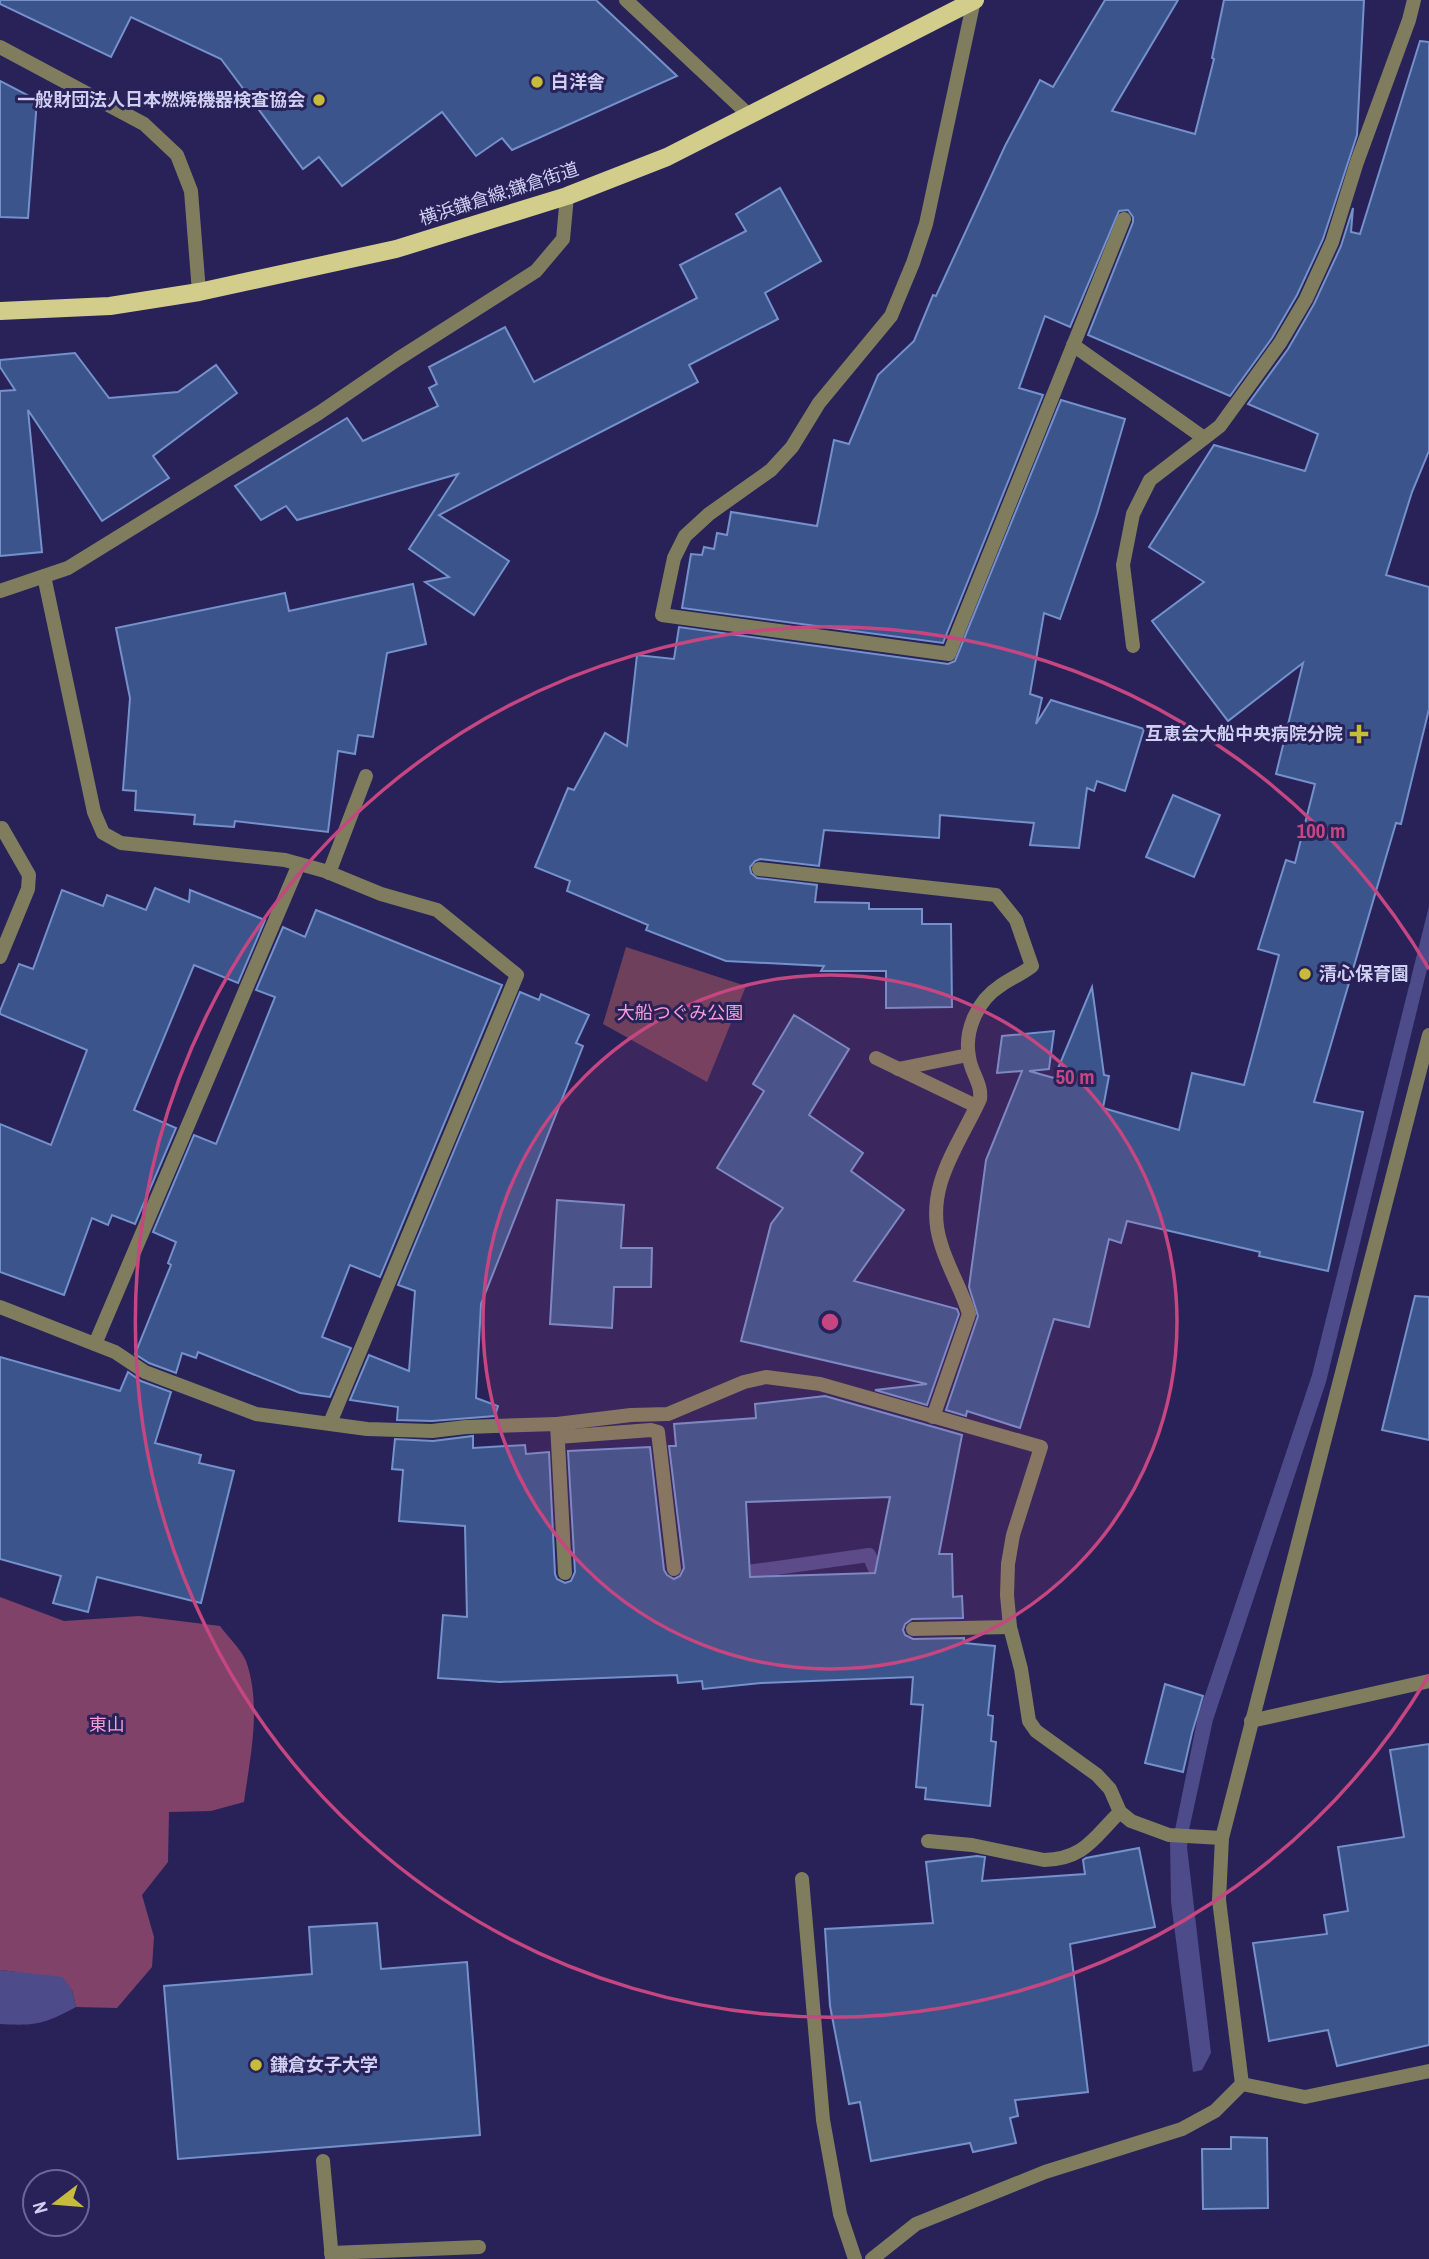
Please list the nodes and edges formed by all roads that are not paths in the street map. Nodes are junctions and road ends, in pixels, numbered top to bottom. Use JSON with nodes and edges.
{"nodes":[{"id":1,"x":626,"y":0,"type":"edge"},
{"id":2,"x":975,"y":0,"type":"edge"},
{"id":3,"x":1414,"y":0,"type":"edge"},
{"id":4,"x":0,"y":47,"type":"edge"},
{"id":5,"x":750,"y":116,"type":"junction"},
{"id":6,"x":567,"y":197,"type":"junction"},
{"id":7,"x":1124,"y":219,"type":"dead end"},
{"id":8,"x":199,"y":292,"type":"junction"},
{"id":9,"x":0,"y":311,"type":"edge"},
{"id":10,"x":1073,"y":345,"type":"junction"},
{"id":11,"x":1204,"y":438,"type":"junction"},
{"id":12,"x":44,"y":576,"type":"junction"},
{"id":13,"x":0,"y":591,"type":"edge"},
{"id":14,"x":1133,"y":646,"type":"dead end"},
{"id":15,"x":366,"y":776,"type":"dead end"},
{"id":16,"x":0,"y":828,"type":"edge"},
{"id":17,"x":299,"y":864,"type":"junction"},
{"id":18,"x":759,"y":869,"type":"dead end"},
{"id":19,"x":329,"y":873,"type":"junction"},
{"id":20,"x":0,"y":957,"type":"edge"},
{"id":21,"x":1429,"y":1035,"type":"edge"},
{"id":22,"x":968,"y":1055,"type":"junction"},
{"id":23,"x":876,"y":1058,"type":"dead end"},
{"id":24,"x":898,"y":1069,"type":"junction"},
{"id":25,"x":976,"y":1106,"type":"junction"},
{"id":26,"x":0,"y":1307,"type":"edge"},
{"id":27,"x":95,"y":1344,"type":"junction"},
{"id":28,"x":933,"y":1417,"type":"junction"},
{"id":29,"x":330,"y":1423,"type":"junction"},
{"id":30,"x":557,"y":1431,"type":"junction"},
{"id":31,"x":674,"y":1569,"type":"dead end"},
{"id":32,"x":565,"y":1573,"type":"dead end"},
{"id":33,"x":1010,"y":1627,"type":"junction"},
{"id":34,"x":913,"y":1629,"type":"dead end"},
{"id":35,"x":1429,"y":1681,"type":"edge"},
{"id":36,"x":1251,"y":1721,"type":"junction"},
{"id":37,"x":1120,"y":1812,"type":"junction"},
{"id":38,"x":1222,"y":1838,"type":"junction"},
{"id":39,"x":928,"y":1841,"type":"dead end"},
{"id":40,"x":802,"y":1879,"type":"dead end"},
{"id":41,"x":1429,"y":2071,"type":"edge"},
{"id":42,"x":1242,"y":2084,"type":"junction"},
{"id":43,"x":323,"y":2161,"type":"dead end"},
{"id":44,"x":479,"y":2248,"type":"dead end"},
{"id":45,"x":331,"y":2256,"type":"edge"},
{"id":46,"x":855,"y":2259,"type":"edge"},
{"id":47,"x":872,"y":2259,"type":"edge"}],
"edges":[{"from":1,"to":5,"type":"street"},
{"from":2,"to":5,"type":"main road","name":"横浜鎌倉線;鎌倉街道"},
{"from":2,"to":10,"type":"street"},
{"from":3,"to":11,"type":"street"},
{"from":4,"to":8,"type":"street"},
{"from":5,"to":6,"type":"main road","name":"横浜鎌倉線;鎌倉街道"},
{"from":6,"to":8,"type":"main road","name":"横浜鎌倉線;鎌倉街道"},
{"from":6,"to":12,"type":"street"},
{"from":7,"to":10,"type":"street"},
{"from":8,"to":9,"type":"main road","name":"横浜鎌倉線;鎌倉街道"},
{"from":10,"to":11,"type":"street"},
{"from":11,"to":14,"type":"street"},
{"from":12,"to":13,"type":"street"},
{"from":12,"to":17,"type":"street"},
{"from":15,"to":19,"type":"street"},
{"from":16,"to":20,"type":"street"},
{"from":17,"to":19,"type":"street"},
{"from":17,"to":27,"type":"street"},
{"from":18,"to":22,"type":"street"},
{"from":19,"to":29,"type":"street"},
{"from":21,"to":36,"type":"street"},
{"from":22,"to":24,"type":"street"},
{"from":22,"to":25,"type":"street"},
{"from":23,"to":24,"type":"street"},
{"from":24,"to":25,"type":"street"},
{"from":25,"to":28,"type":"street"},
{"from":26,"to":27,"type":"street"},
{"from":27,"to":29,"type":"street"},
{"from":28,"to":30,"type":"street"},
{"from":28,"to":33,"type":"street"},
{"from":29,"to":30,"type":"street"},
{"from":30,"to":31,"type":"street"},
{"from":30,"to":32,"type":"street"},
{"from":33,"to":34,"type":"street"},
{"from":33,"to":37,"type":"street"},
{"from":35,"to":36,"type":"street"},
{"from":36,"to":38,"type":"street"},
{"from":37,"to":38,"type":"street"},
{"from":37,"to":39,"type":"street"},
{"from":38,"to":42,"type":"street"},
{"from":40,"to":46,"type":"street"},
{"from":41,"to":42,"type":"street"},
{"from":42,"to":47,"type":"street"},
{"from":43,"to":45,"type":"street"},
{"from":44,"to":45,"type":"street"}]}
